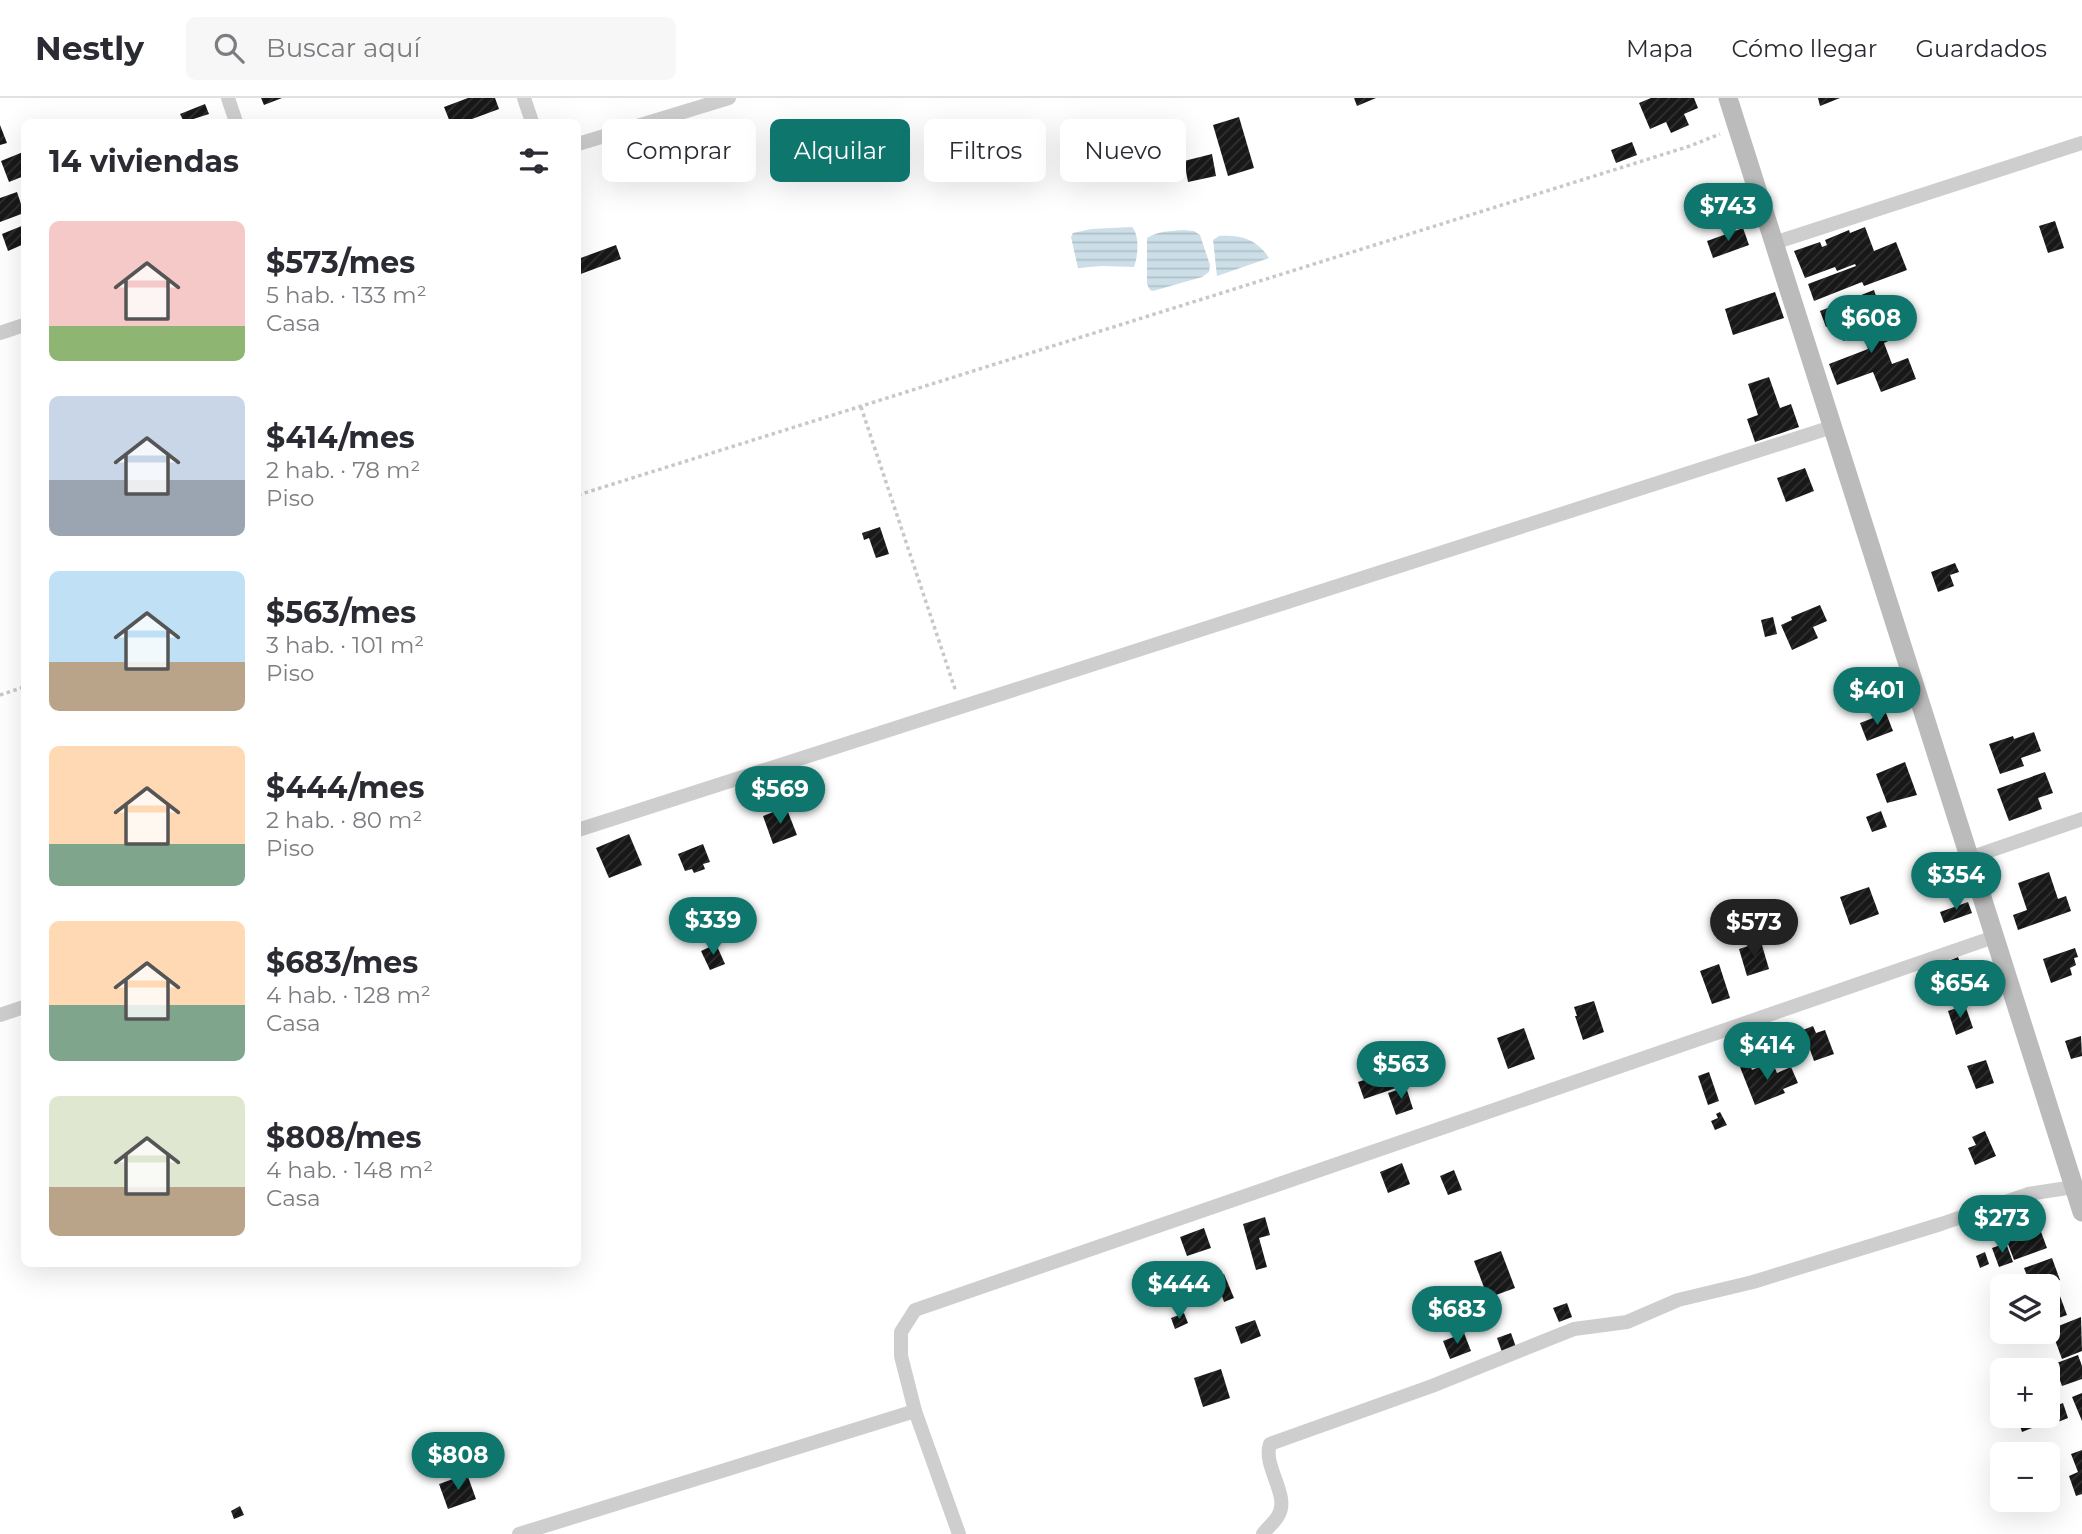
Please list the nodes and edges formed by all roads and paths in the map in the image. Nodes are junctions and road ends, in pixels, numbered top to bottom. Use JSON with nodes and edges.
{"nodes":[{"id":1,"x":228,"y":98,"type":"edge"},
{"id":2,"x":524,"y":98,"type":"edge"},
{"id":3,"x":729,"y":98,"type":"edge"},
{"id":4,"x":1728,"y":98,"type":"edge"},
{"id":5,"x":235,"y":119,"type":"edge"},
{"id":6,"x":531,"y":119,"type":"edge"},
{"id":7,"x":1737,"y":127,"type":"junction"},
{"id":8,"x":581,"y":143,"type":"edge"},
{"id":9,"x":2082,"y":143,"type":"edge"},
{"id":10,"x":1774,"y":243,"type":"junction"},
{"id":11,"x":21,"y":326,"type":"edge"},
{"id":12,"x":0,"y":333,"type":"edge"},
{"id":13,"x":861,"y":407,"type":"junction"},
{"id":14,"x":1832,"y":427,"type":"junction"},
{"id":15,"x":581,"y":494,"type":"edge"},
{"id":16,"x":21,"y":688,"type":"edge"},
{"id":17,"x":0,"y":695,"type":"edge"},
{"id":18,"x":961,"y":707,"type":"junction"},
{"id":19,"x":2082,"y":819,"type":"edge"},
{"id":20,"x":581,"y":829,"type":"edge"},
{"id":21,"x":1969,"y":858,"type":"junction"},
{"id":22,"x":1994,"y":937,"type":"junction"},
{"id":23,"x":21,"y":1008,"type":"edge"},
{"id":24,"x":0,"y":1015,"type":"edge"},
{"id":25,"x":2074,"y":1187,"type":"junction"},
{"id":26,"x":2082,"y":1212,"type":"edge"},
{"id":27,"x":915,"y":1411,"type":"junction"},
{"id":28,"x":519,"y":1534,"type":"edge"},
{"id":29,"x":959,"y":1534,"type":"edge"},
{"id":30,"x":1263,"y":1534,"type":"edge"}],
"edges":[{"from":1,"to":5,"type":"street"},
{"from":2,"to":6,"type":"street"},
{"from":3,"to":8,"type":"street"},
{"from":4,"to":7,"type":"main road"},
{"from":7,"to":10,"type":"main road"},
{"from":7,"to":13,"type":"path"},
{"from":9,"to":10,"type":"street"},
{"from":10,"to":14,"type":"main road"},
{"from":11,"to":12,"type":"street"},
{"from":13,"to":15,"type":"path"},
{"from":13,"to":18,"type":"path"},
{"from":14,"to":18,"type":"street"},
{"from":14,"to":21,"type":"main road"},
{"from":16,"to":17,"type":"path"},
{"from":18,"to":20,"type":"street"},
{"from":19,"to":21,"type":"street"},
{"from":21,"to":22,"type":"main road"},
{"from":22,"to":25,"type":"main road"},
{"from":22,"to":27,"type":"street"},
{"from":23,"to":24,"type":"street"},
{"from":25,"to":26,"type":"main road"},
{"from":25,"to":30,"type":"street"},
{"from":27,"to":28,"type":"street"},
{"from":27,"to":29,"type":"street"}]}
